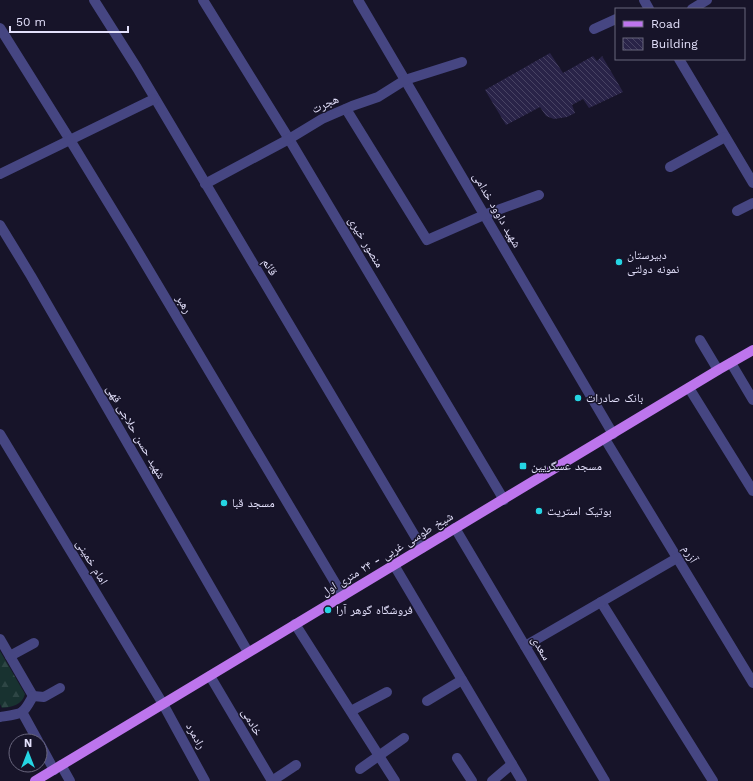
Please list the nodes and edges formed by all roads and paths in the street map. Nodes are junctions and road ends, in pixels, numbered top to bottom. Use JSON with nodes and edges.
{"nodes":[{"id":1,"x":94,"y":0,"type":"edge"},
{"id":2,"x":205,"y":0,"type":"edge"},
{"id":3,"x":358,"y":0,"type":"edge"},
{"id":4,"x":707,"y":0,"type":"edge"},
{"id":5,"x":694,"y":8,"type":"edge"},
{"id":6,"x":615,"y":19,"type":"edge"},
{"id":7,"x":0,"y":28,"type":"edge"},
{"id":8,"x":594,"y":29,"type":"dead end"},
{"id":9,"x":680,"y":60,"type":"edge"},
{"id":10,"x":462,"y":62,"type":"dead end"},
{"id":11,"x":405,"y":80,"type":"junction"},
{"id":12,"x":154,"y":98,"type":"junction"},
{"id":13,"x":346,"y":109,"type":"junction"},
{"id":14,"x":725,"y":137,"type":"junction"},
{"id":15,"x":290,"y":139,"type":"junction"},
{"id":16,"x":70,"y":140,"type":"junction"},
{"id":17,"x":670,"y":167,"type":"dead end"},
{"id":18,"x":0,"y":174,"type":"edge"},
{"id":19,"x":753,"y":183,"type":"edge"},
{"id":20,"x":205,"y":184,"type":"junction"},
{"id":21,"x":539,"y":195,"type":"dead end"},
{"id":22,"x":753,"y":203,"type":"edge"},
{"id":23,"x":737,"y":211,"type":"dead end"},
{"id":24,"x":484,"y":215,"type":"junction"},
{"id":25,"x":0,"y":225,"type":"edge"},
{"id":26,"x":700,"y":340,"type":"dead end"},
{"id":27,"x":753,"y":350,"type":"edge"},
{"id":28,"x":731,"y":363,"type":"junction"},
{"id":29,"x":718,"y":370,"type":"junction"},
{"id":30,"x":689,"y":388,"type":"junction"},
{"id":31,"x":753,"y":400,"type":"edge"},
{"id":32,"x":0,"y":434,"type":"edge"},
{"id":33,"x":609,"y":436,"type":"junction"},
{"id":34,"x":753,"y":491,"type":"edge"},
{"id":35,"x":504,"y":500,"type":"junction"},
{"id":36,"x":455,"y":528,"type":"junction"},
{"id":37,"x":422,"y":548,"type":"junction"},
{"id":38,"x":677,"y":558,"type":"junction"},
{"id":39,"x":394,"y":565,"type":"junction"},
{"id":40,"x":343,"y":596,"type":"junction"},
{"id":41,"x":601,"y":602,"type":"junction"},
{"id":42,"x":295,"y":624,"type":"junction"},
{"id":43,"x":0,"y":639,"type":"edge"},
{"id":44,"x":34,"y":643,"type":"dead end"},
{"id":45,"x":525,"y":646,"type":"junction"},
{"id":46,"x":248,"y":652,"type":"junction"},
{"id":47,"x":10,"y":656,"type":"junction"},
{"id":48,"x":210,"y":676,"type":"junction"},
{"id":49,"x":462,"y":680,"type":"junction"},
{"id":50,"x":753,"y":683,"type":"edge"},
{"id":51,"x":60,"y":688,"type":"dead end"},
{"id":52,"x":388,"y":692,"type":"dead end"},
{"id":53,"x":33,"y":696,"type":"junction"},
{"id":54,"x":427,"y":701,"type":"dead end"},
{"id":55,"x":163,"y":704,"type":"junction"},
{"id":56,"x":351,"y":711,"type":"junction"},
{"id":57,"x":22,"y":712,"type":"junction"},
{"id":58,"x":0,"y":717,"type":"edge"},
{"id":59,"x":34,"y":733,"type":"edge"},
{"id":60,"x":404,"y":738,"type":"dead end"},
{"id":61,"x":48,"y":755,"type":"edge"},
{"id":62,"x":379,"y":756,"type":"junction"},
{"id":63,"x":457,"y":758,"type":"dead end"},
{"id":64,"x":512,"y":764,"type":"junction"},
{"id":65,"x":296,"y":765,"type":"dead end"},
{"id":66,"x":58,"y":768,"type":"junction"},
{"id":67,"x":360,"y":769,"type":"dead end"},
{"id":68,"x":35,"y":781,"type":"edge"},
{"id":69,"x":70,"y":781,"type":"edge"},
{"id":70,"x":205,"y":781,"type":"edge"},
{"id":71,"x":272,"y":781,"type":"edge"},
{"id":72,"x":395,"y":781,"type":"edge"},
{"id":73,"x":472,"y":781,"type":"edge"},
{"id":74,"x":492,"y":781,"type":"edge"},
{"id":75,"x":522,"y":781,"type":"edge"},
{"id":76,"x":605,"y":781,"type":"edge"},
{"id":77,"x":713,"y":781,"type":"edge"}],
"edges":[{"from":1,"to":12,"type":"street","name":"قائم"},
{"from":2,"to":15,"type":"street","name":"منصور خیری"},
{"from":3,"to":11,"type":"street","name":"شهید داوود خدامی"},
{"from":4,"to":5,"type":"street"},
{"from":6,"to":8,"type":"street"},
{"from":7,"to":16,"type":"street","name":"رهبر"},
{"from":9,"to":14,"type":"street"},
{"from":10,"to":11,"type":"street","name":"هجرت"},
{"from":11,"to":13,"type":"street","name":"هجرت"},
{"from":11,"to":24,"type":"street","name":"شهید داوود خدامی"},
{"from":12,"to":16,"type":"street"},
{"from":12,"to":20,"type":"street","name":"قائم"},
{"from":13,"to":15,"type":"street","name":"هجرت"},
{"from":13,"to":24,"type":"street"},
{"from":14,"to":17,"type":"street"},
{"from":14,"to":19,"type":"street"},
{"from":15,"to":20,"type":"street","name":"هجرت"},
{"from":15,"to":35,"type":"street","name":"منصور خیری"},
{"from":16,"to":18,"type":"street"},
{"from":16,"to":40,"type":"street","name":"رهبر"},
{"from":20,"to":37,"type":"street","name":"قائم"},
{"from":21,"to":24,"type":"street"},
{"from":22,"to":23,"type":"street"},
{"from":24,"to":33,"type":"street","name":"شهید داوود خدامی"},
{"from":25,"to":46,"type":"street","name":"شهید حسن حلاجی قهی"},
{"from":26,"to":29,"type":"street"},
{"from":27,"to":28,"type":"main road","name":"شیخ طوسی غربی - ۲۴ متری اول"},
{"from":28,"to":29,"type":"main road","name":"شیخ طوسی غربی - ۲۴ متری اول"},
{"from":28,"to":31,"type":"street"},
{"from":29,"to":30,"type":"main road","name":"شیخ طوسی غربی - ۲۴ متری اول"},
{"from":30,"to":33,"type":"main road","name":"شیخ طوسی غربی - ۲۴ متری اول"},
{"from":30,"to":34,"type":"street"},
{"from":32,"to":55,"type":"street","name":"امام خمینی"},
{"from":33,"to":35,"type":"main road","name":"شیخ طوسی غربی - ۲۴ متری اول"},
{"from":33,"to":38,"type":"street","name":"آزرم"},
{"from":35,"to":36,"type":"main road","name":"شیخ طوسی غربی - ۲۴ متری اول"},
{"from":36,"to":37,"type":"main road","name":"شیخ طوسی غربی - ۲۴ متری اول"},
{"from":36,"to":45,"type":"street","name":"سعدی"},
{"from":37,"to":39,"type":"main road","name":"شیخ طوسی غربی - ۲۴ متری اول"},
{"from":38,"to":41,"type":"street"},
{"from":38,"to":50,"type":"street","name":"آزرم"},
{"from":39,"to":40,"type":"main road","name":"شیخ طوسی غربی - ۲۴ متری اول"},
{"from":39,"to":49,"type":"street"},
{"from":40,"to":42,"type":"main road","name":"شیخ طوسی غربی - ۲۴ متری اول"},
{"from":41,"to":45,"type":"street"},
{"from":41,"to":77,"type":"street"},
{"from":42,"to":46,"type":"main road","name":"شیخ طوسی غربی - ۲۴ متری اول"},
{"from":42,"to":56,"type":"street"},
{"from":43,"to":47,"type":"street"},
{"from":44,"to":47,"type":"street"},
{"from":45,"to":76,"type":"street","name":"سعدی"},
{"from":46,"to":48,"type":"main road","name":"شیخ طوسی غربی - ۲۴ متری اول"},
{"from":47,"to":53,"type":"street"},
{"from":48,"to":55,"type":"main road","name":"شیخ طوسی غربی - ۲۴ متری اول"},
{"from":48,"to":71,"type":"street","name":"خادمی"},
{"from":49,"to":54,"type":"street"},
{"from":49,"to":64,"type":"street"},
{"from":51,"to":53,"type":"street"},
{"from":52,"to":56,"type":"street"},
{"from":53,"to":57,"type":"street"},
{"from":55,"to":66,"type":"main road","name":"شیخ طوسی غربی - ۲۴ متری اول"},
{"from":55,"to":70,"type":"street","name":"رادمرد"},
{"from":56,"to":62,"type":"street"},
{"from":57,"to":58,"type":"street"},
{"from":57,"to":59,"type":"street"},
{"from":60,"to":62,"type":"street"},
{"from":61,"to":66,"type":"street"},
{"from":62,"to":67,"type":"street"},
{"from":62,"to":72,"type":"street"},
{"from":63,"to":73,"type":"street"},
{"from":64,"to":74,"type":"street"},
{"from":64,"to":75,"type":"street"},
{"from":65,"to":71,"type":"street"},
{"from":66,"to":68,"type":"main road","name":"شیخ طوسی غربی - ۲۴ متری اول"},
{"from":66,"to":69,"type":"street"}]}
